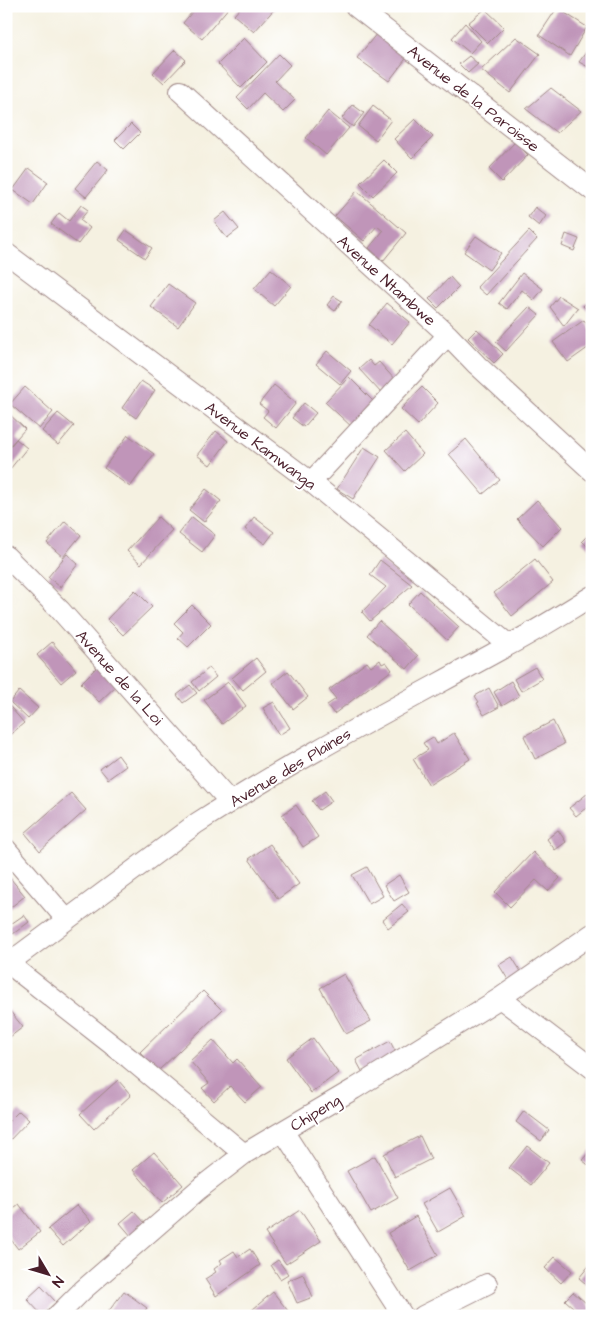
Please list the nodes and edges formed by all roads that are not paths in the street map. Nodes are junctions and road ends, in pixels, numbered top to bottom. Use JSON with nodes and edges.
{"nodes":[{"id":1,"x":355,"y":6,"type":"edge"},
{"id":2,"x":180,"y":91,"type":"dead end"},
{"id":3,"x":591,"y":189,"type":"edge"},
{"id":4,"x":6,"y":253,"type":"edge"},
{"id":5,"x":448,"y":335,"type":"junction"},
{"id":6,"x":592,"y":471,"type":"edge"},
{"id":7,"x":311,"y":482,"type":"junction"},
{"id":8,"x":6,"y":556,"type":"edge"},
{"id":9,"x":592,"y":596,"type":"edge"},
{"id":10,"x":509,"y":646,"type":"junction"},
{"id":11,"x":230,"y":802,"type":"junction"},
{"id":12,"x":6,"y":849,"type":"edge"},
{"id":13,"x":68,"y":920,"type":"junction"},
{"id":14,"x":592,"y":934,"type":"edge"},
{"id":15,"x":7,"y":965,"type":"edge"},
{"id":16,"x":500,"y":998,"type":"junction"},
{"id":17,"x":592,"y":1068,"type":"edge"},
{"id":18,"x":283,"y":1131,"type":"junction"},
{"id":19,"x":244,"y":1154,"type":"junction"},
{"id":20,"x":487,"y":1284,"type":"dead end"},
{"id":21,"x":57,"y":1316,"type":"edge"},
{"id":22,"x":403,"y":1316,"type":"edge"},
{"id":23,"x":423,"y":1316,"type":"edge"}],
"edges":[{"from":1,"to":3,"type":"street","name":"Avenue de la Paroisse"},
{"from":2,"to":5,"type":"street","name":"Avenue Ntambwe"},
{"from":4,"to":7,"type":"street","name":"Avenue Kamwanga"},
{"from":5,"to":6,"type":"street","name":"Avenue Ntambwe"},
{"from":5,"to":7,"type":"street"},
{"from":7,"to":10,"type":"street","name":"Avenue Kamwanga"},
{"from":8,"to":11,"type":"street","name":"Avenue de la Loi"},
{"from":9,"to":10,"type":"street","name":"Avenue des Plaines"},
{"from":10,"to":11,"type":"street","name":"Avenue des Plaines"},
{"from":11,"to":13,"type":"street","name":"Avenue des Plaines"},
{"from":12,"to":13,"type":"street"},
{"from":13,"to":15,"type":"street","name":"Avenue des Plaines"},
{"from":14,"to":16,"type":"street","name":"Chipeng"},
{"from":15,"to":19,"type":"street"},
{"from":16,"to":17,"type":"street"},
{"from":16,"to":18,"type":"street","name":"Chipeng"},
{"from":18,"to":19,"type":"street","name":"Chipeng"},
{"from":18,"to":22,"type":"street"},
{"from":19,"to":21,"type":"street","name":"Chipeng"},
{"from":20,"to":23,"type":"street"}]}
